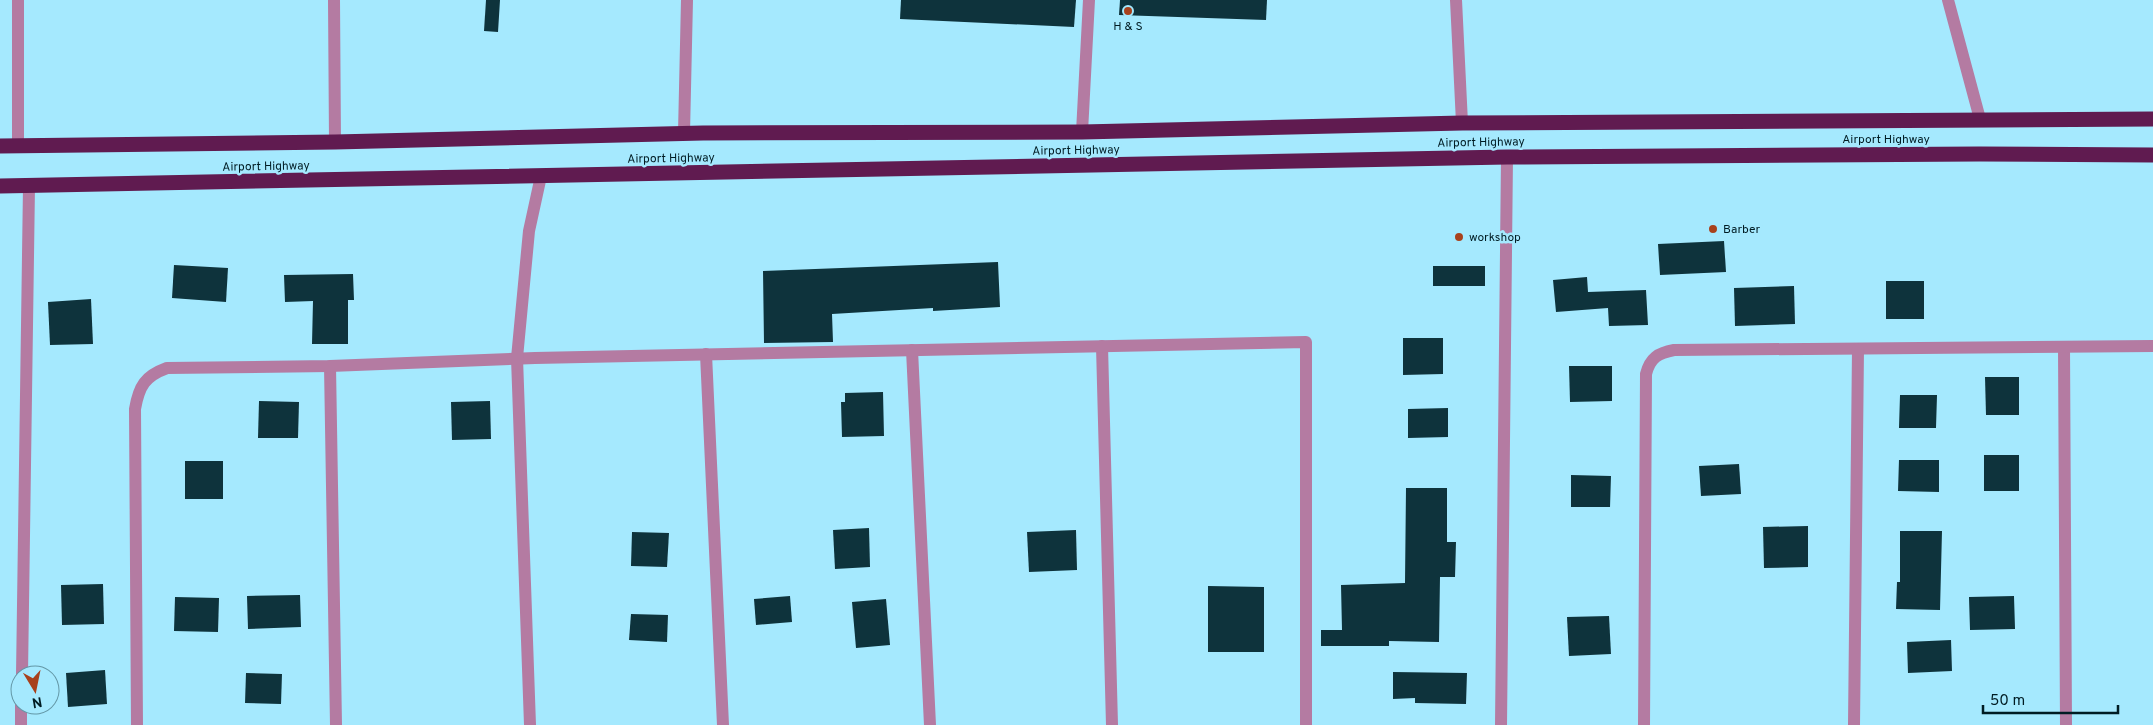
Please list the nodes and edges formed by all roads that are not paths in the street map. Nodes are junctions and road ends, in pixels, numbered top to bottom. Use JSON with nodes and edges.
{"nodes":[{"id":1,"x":18,"y":0,"type":"edge"},
{"id":2,"x":334,"y":0,"type":"edge"},
{"id":3,"x":687,"y":0,"type":"edge"},
{"id":4,"x":1089,"y":0,"type":"edge"},
{"id":5,"x":1456,"y":0,"type":"edge"},
{"id":6,"x":1948,"y":0,"type":"edge"},
{"id":7,"x":1980,"y":119,"type":"junction"},
{"id":8,"x":2153,"y":119,"type":"edge"},
{"id":9,"x":1462,"y":123,"type":"junction"},
{"id":10,"x":1082,"y":132,"type":"junction"},
{"id":11,"x":684,"y":133,"type":"junction"},
{"id":12,"x":335,"y":142,"type":"junction"},
{"id":13,"x":0,"y":146,"type":"edge"},
{"id":14,"x":18,"y":146,"type":"junction"},
{"id":15,"x":2153,"y":155,"type":"edge"},
{"id":16,"x":1507,"y":157,"type":"junction"},
{"id":17,"x":541,"y":176,"type":"junction"},
{"id":18,"x":0,"y":186,"type":"edge"},
{"id":19,"x":29,"y":186,"type":"junction"},
{"id":20,"x":1102,"y":346,"type":"junction"},
{"id":21,"x":2153,"y":346,"type":"edge"},
{"id":22,"x":2064,"y":347,"type":"junction"},
{"id":23,"x":1858,"y":349,"type":"junction"},
{"id":24,"x":912,"y":350,"type":"junction"},
{"id":25,"x":706,"y":354,"type":"junction"},
{"id":26,"x":517,"y":358,"type":"junction"},
{"id":27,"x":330,"y":366,"type":"junction"},
{"id":28,"x":22,"y":665,"type":"edge"},
{"id":29,"x":137,"y":725,"type":"edge"},
{"id":30,"x":336,"y":725,"type":"edge"},
{"id":31,"x":530,"y":725,"type":"edge"},
{"id":32,"x":724,"y":725,"type":"edge"},
{"id":33,"x":930,"y":725,"type":"edge"},
{"id":34,"x":1112,"y":725,"type":"edge"},
{"id":35,"x":1306,"y":725,"type":"edge"},
{"id":36,"x":1501,"y":725,"type":"edge"},
{"id":37,"x":1644,"y":725,"type":"edge"},
{"id":38,"x":1854,"y":725,"type":"edge"},
{"id":39,"x":2066,"y":725,"type":"edge"}],
"edges":[{"from":1,"to":14,"type":"street"},
{"from":2,"to":12,"type":"street"},
{"from":3,"to":11,"type":"street"},
{"from":4,"to":10,"type":"street"},
{"from":5,"to":9,"type":"street"},
{"from":6,"to":7,"type":"street"},
{"from":7,"to":8,"type":"highway","name":"Airport Highway"},
{"from":7,"to":9,"type":"highway","name":"Airport Highway"},
{"from":9,"to":10,"type":"highway","name":"Airport Highway"},
{"from":10,"to":11,"type":"highway","name":"Airport Highway"},
{"from":11,"to":12,"type":"highway","name":"Airport Highway"},
{"from":12,"to":14,"type":"highway","name":"Airport Highway"},
{"from":13,"to":14,"type":"highway","name":"Airport Highway"},
{"from":15,"to":16,"type":"highway","name":"Airport Highway"},
{"from":16,"to":17,"type":"highway","name":"Airport Highway"},
{"from":16,"to":36,"type":"street"},
{"from":17,"to":19,"type":"highway","name":"Airport Highway"},
{"from":17,"to":26,"type":"street"},
{"from":18,"to":19,"type":"highway","name":"Airport Highway"},
{"from":19,"to":28,"type":"street"},
{"from":20,"to":24,"type":"street"},
{"from":20,"to":34,"type":"street"},
{"from":20,"to":35,"type":"street"},
{"from":21,"to":22,"type":"street"},
{"from":22,"to":23,"type":"street"},
{"from":22,"to":39,"type":"street"},
{"from":23,"to":37,"type":"street"},
{"from":23,"to":38,"type":"street"},
{"from":24,"to":25,"type":"street"},
{"from":24,"to":33,"type":"street"},
{"from":25,"to":26,"type":"street"},
{"from":25,"to":32,"type":"street"},
{"from":26,"to":27,"type":"street"},
{"from":26,"to":31,"type":"street"},
{"from":27,"to":29,"type":"street"},
{"from":27,"to":30,"type":"street"}]}
